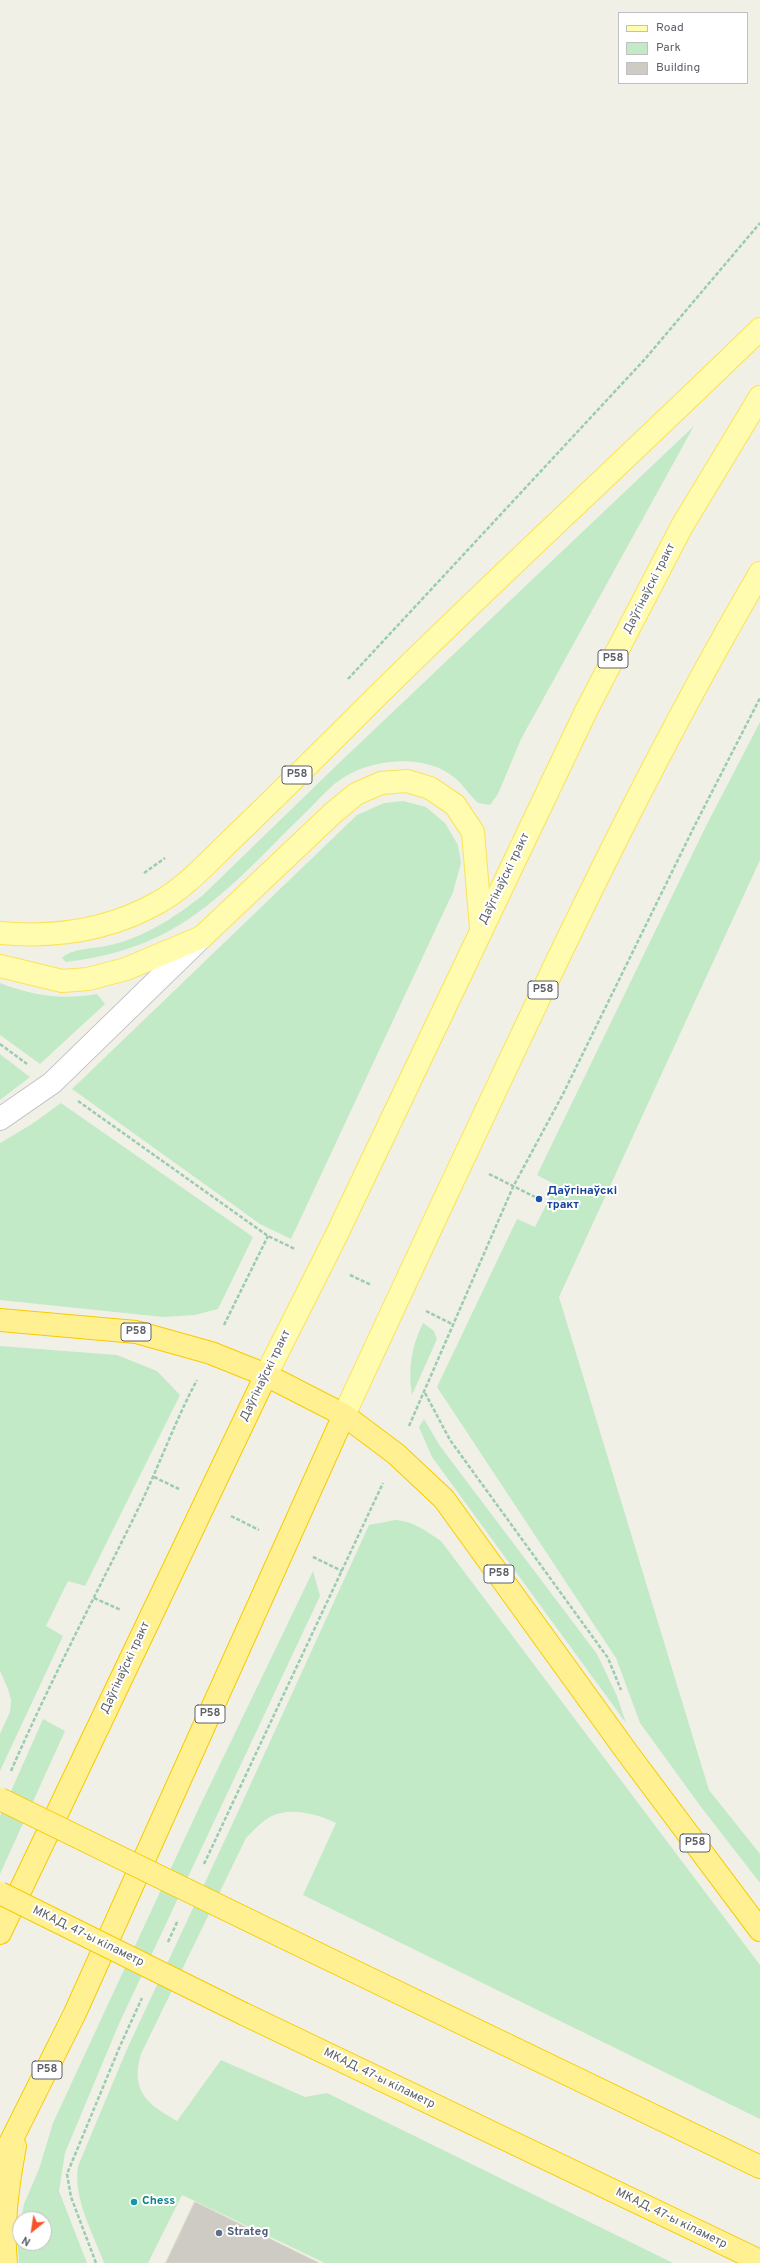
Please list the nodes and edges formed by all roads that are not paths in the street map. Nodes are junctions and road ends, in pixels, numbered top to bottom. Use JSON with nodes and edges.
{"nodes":[{"id":1,"x":760,"y":329,"type":"edge"},
{"id":2,"x":760,"y":397,"type":"edge"},
{"id":3,"x":760,"y":574,"type":"edge"},
{"id":4,"x":481,"y":928,"type":"junction"},
{"id":5,"x":0,"y":933,"type":"edge"},
{"id":6,"x":202,"y":937,"type":"junction"},
{"id":7,"x":0,"y":966,"type":"edge"},
{"id":8,"x":0,"y":1120,"type":"edge"},
{"id":9,"x":0,"y":1320,"type":"edge"},
{"id":10,"x":266,"y":1375,"type":"junction"},
{"id":11,"x":344,"y":1415,"type":"junction"},
{"id":12,"x":0,"y":1799,"type":"edge"},
{"id":13,"x":0,"y":1893,"type":"edge"},
{"id":14,"x":760,"y":1930,"type":"edge"},
{"id":15,"x":0,"y":1933,"type":"edge"},
{"id":16,"x":19,"y":2127,"type":"junction"},
{"id":17,"x":0,"y":2163,"type":"edge"},
{"id":18,"x":760,"y":2167,"type":"edge"},
{"id":19,"x":760,"y":2261,"type":"edge"},
{"id":20,"x":6,"y":2263,"type":"edge"}],
"edges":[{"from":1,"to":5,"type":"main road","number":"Р58"},
{"from":2,"to":4,"type":"main road","name":"Даўгінаўскі тракт","number":"Р58"},
{"from":3,"to":11,"type":"main road","number":"Р58"},
{"from":4,"to":6,"type":"main road"},
{"from":4,"to":10,"type":"main road","name":"Даўгінаўскі тракт","number":"Р58"},
{"from":6,"to":7,"type":"main road"},
{"from":6,"to":8,"type":"lane"},
{"from":9,"to":10,"type":"highway","number":"Р58"},
{"from":10,"to":11,"type":"highway","number":"Р58"},
{"from":10,"to":15,"type":"highway","name":"Даўгінаўскі тракт","number":"Р58"},
{"from":11,"to":14,"type":"highway","number":"Р58"},
{"from":11,"to":16,"type":"highway","number":"Р58"},
{"from":12,"to":18,"type":"highway","bridge":true},
{"from":13,"to":19,"type":"highway","name":"МКАД, 47-ы кіламетр","bridge":true},
{"from":16,"to":17,"type":"highway","number":"Р58"},
{"from":16,"to":20,"type":"highway","number":"Р58"}]}
